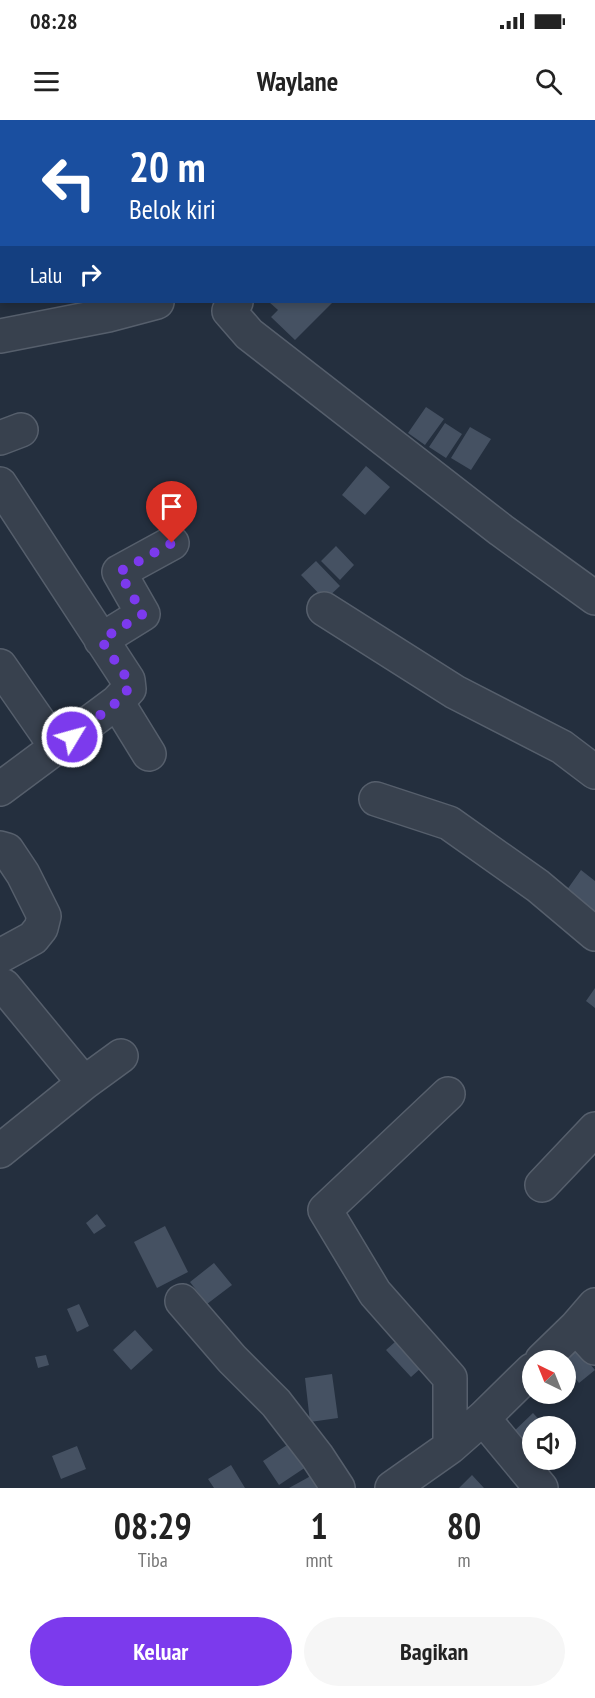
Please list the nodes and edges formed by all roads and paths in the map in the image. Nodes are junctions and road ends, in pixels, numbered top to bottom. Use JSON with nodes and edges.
{"nodes":[{"id":1,"x":153,"y":303,"type":"edge"},
{"id":2,"x":227,"y":305,"type":"edge"},
{"id":3,"x":0,"y":336,"type":"edge"},
{"id":4,"x":0,"y":484,"type":"edge"},
{"id":5,"x":172,"y":543,"type":"dead end"},
{"id":6,"x":595,"y":598,"type":"edge"},
{"id":7,"x":324,"y":609,"type":"dead end"},
{"id":8,"x":101,"y":640,"type":"junction"},
{"id":9,"x":0,"y":666,"type":"edge"},
{"id":10,"x":117,"y":702,"type":"junction"},
{"id":11,"x":57,"y":748,"type":"junction"},
{"id":12,"x":149,"y":754,"type":"dead end"},
{"id":13,"x":595,"y":772,"type":"edge"},
{"id":14,"x":0,"y":789,"type":"edge"},
{"id":15,"x":376,"y":799,"type":"dead end"},
{"id":16,"x":0,"y":848,"type":"edge"},
{"id":17,"x":595,"y":934,"type":"edge"},
{"id":18,"x":2,"y":971,"type":"edge"},
{"id":19,"x":122,"y":1056,"type":"dead end"},
{"id":20,"x":84,"y":1083,"type":"junction"},
{"id":21,"x":448,"y":1094,"type":"dead end"},
{"id":22,"x":595,"y":1129,"type":"edge"},
{"id":23,"x":0,"y":1151,"type":"edge"},
{"id":24,"x":542,"y":1185,"type":"dead end"},
{"id":25,"x":182,"y":1301,"type":"dead end"},
{"id":26,"x":589,"y":1327,"type":"edge"},
{"id":27,"x":556,"y":1350,"type":"edge"},
{"id":28,"x":522,"y":1380,"type":"edge"},
{"id":29,"x":483,"y":1418,"type":"junction"},
{"id":30,"x":450,"y":1447,"type":"junction"},
{"id":31,"x":338,"y":1488,"type":"edge"},
{"id":32,"x":392,"y":1488,"type":"edge"},
{"id":33,"x":541,"y":1488,"type":"edge"}],
"edges":[{"from":1,"to":3,"type":"street"},
{"from":2,"to":6,"type":"street"},
{"from":4,"to":8,"type":"street"},
{"from":5,"to":8,"type":"street"},
{"from":7,"to":13,"type":"street"},
{"from":8,"to":10,"type":"street"},
{"from":9,"to":11,"type":"street"},
{"from":10,"to":11,"type":"street"},
{"from":10,"to":12,"type":"street"},
{"from":11,"to":14,"type":"street"},
{"from":15,"to":17,"type":"street"},
{"from":16,"to":18,"type":"street"},
{"from":18,"to":20,"type":"street"},
{"from":19,"to":20,"type":"street"},
{"from":20,"to":23,"type":"street"},
{"from":21,"to":30,"type":"street"},
{"from":22,"to":24,"type":"street"},
{"from":25,"to":31,"type":"street"},
{"from":26,"to":27,"type":"street"},
{"from":28,"to":29,"type":"street"},
{"from":29,"to":30,"type":"street"},
{"from":29,"to":33,"type":"street"},
{"from":30,"to":32,"type":"street"}]}
